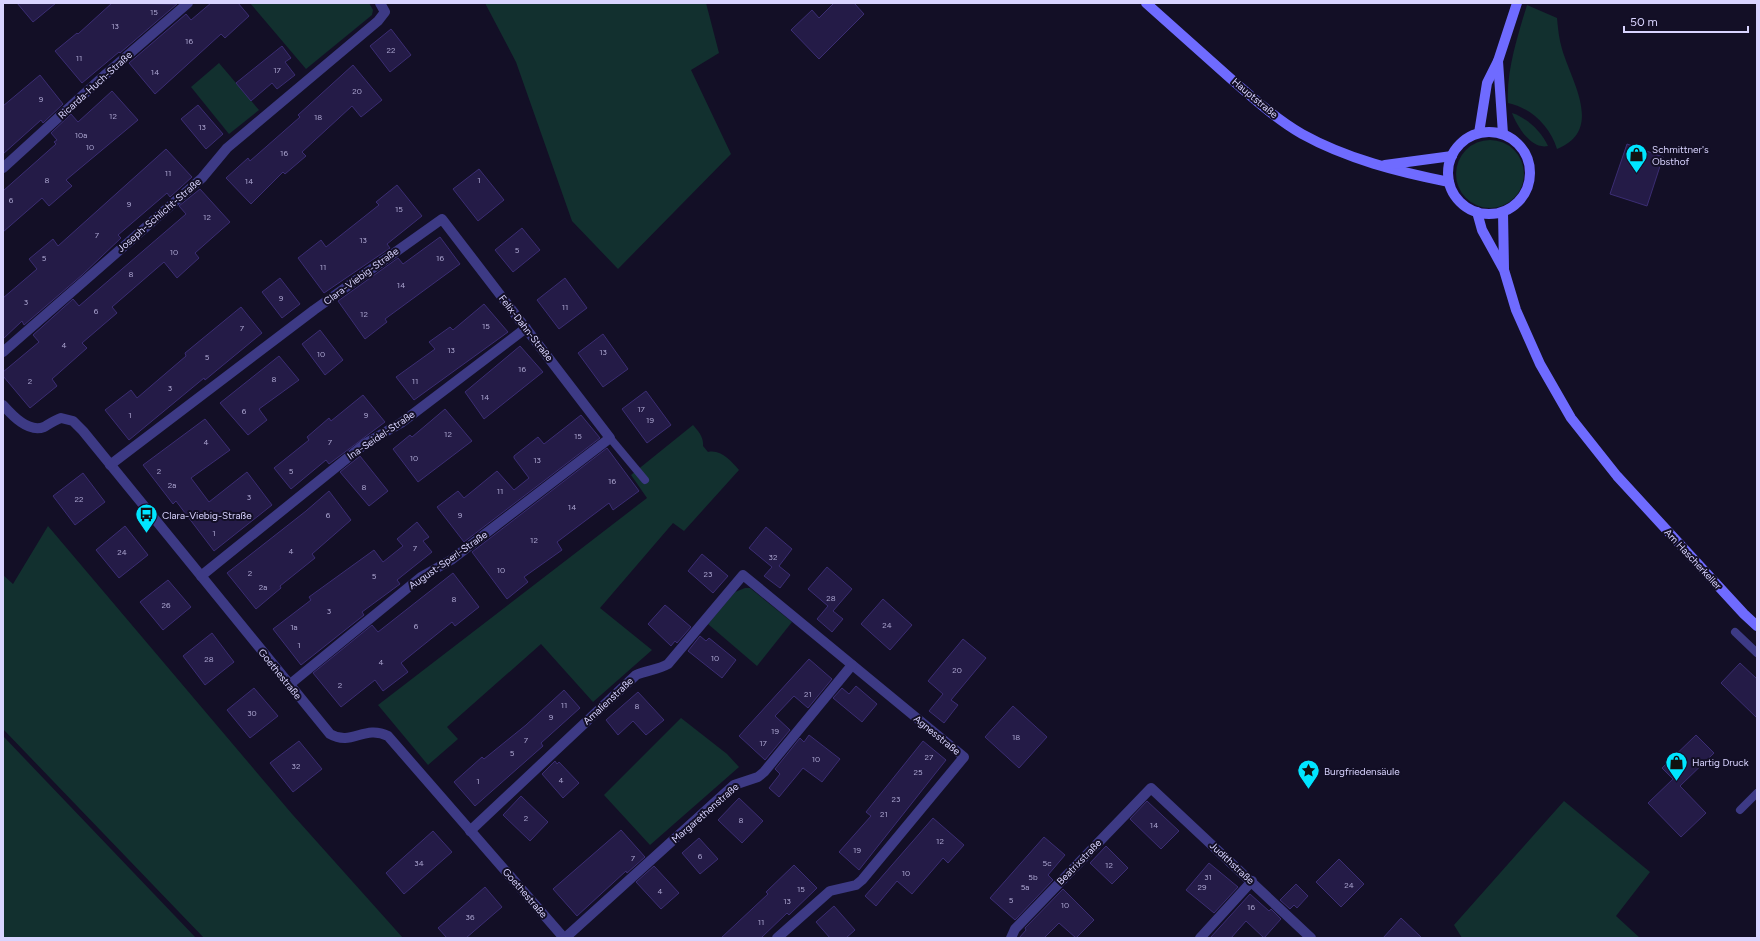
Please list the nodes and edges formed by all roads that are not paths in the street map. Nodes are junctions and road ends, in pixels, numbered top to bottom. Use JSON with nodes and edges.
{"nodes":[{"id":1,"x":188,"y":3,"type":"edge"},
{"id":2,"x":1146,"y":3,"type":"edge"},
{"id":3,"x":1517,"y":3,"type":"edge"},
{"id":4,"x":382,"y":7,"type":"edge"},
{"id":5,"x":1498,"y":61,"type":"junction"},
{"id":6,"x":1479,"y":133,"type":"junction"},
{"id":7,"x":1503,"y":134,"type":"junction"},
{"id":8,"x":1452,"y":156,"type":"junction"},
{"id":9,"x":1381,"y":165,"type":"junction"},
{"id":10,"x":3,"y":168,"type":"edge"},
{"id":11,"x":1449,"y":182,"type":"junction"},
{"id":12,"x":1478,"y":212,"type":"junction"},
{"id":13,"x":1503,"y":212,"type":"junction"},
{"id":14,"x":442,"y":219,"type":"joint"},
{"id":15,"x":1504,"y":270,"type":"junction"},
{"id":16,"x":526,"y":328,"type":"junction"},
{"id":17,"x":3,"y":352,"type":"edge"},
{"id":18,"x":3,"y":405,"type":"edge"},
{"id":19,"x":610,"y":438,"type":"junction"},
{"id":20,"x":110,"y":465,"type":"junction"},
{"id":21,"x":644,"y":480,"type":"dead end"},
{"id":22,"x":743,"y":575,"type":"joint"},
{"id":23,"x":201,"y":576,"type":"junction"},
{"id":24,"x":1757,"y":626,"type":"edge"},
{"id":25,"x":1735,"y":632,"type":"dead end"},
{"id":26,"x":1757,"y":653,"type":"edge"},
{"id":27,"x":852,"y":665,"type":"junction"},
{"id":28,"x":289,"y":685,"type":"junction"},
{"id":29,"x":1151,"y":788,"type":"joint"},
{"id":30,"x":1757,"y":793,"type":"edge"},
{"id":31,"x":1740,"y":810,"type":"dead end"},
{"id":32,"x":470,"y":831,"type":"junction"},
{"id":33,"x":1252,"y":881,"type":"junction"},
{"id":34,"x":564,"y":938,"type":"edge"},
{"id":35,"x":777,"y":938,"type":"edge"},
{"id":36,"x":1011,"y":938,"type":"edge"},
{"id":37,"x":1200,"y":938,"type":"edge"},
{"id":38,"x":1311,"y":938,"type":"edge"}],
"edges":[{"from":1,"to":10,"type":"street","name":"Ricarda-Huch-Straße"},
{"from":2,"to":9,"type":"main road","name":"Hauptstraße"},
{"from":3,"to":5,"type":"main road"},
{"from":4,"to":17,"type":"street","name":"Joseph-Schlicht-Straße"},
{"from":5,"to":6,"type":"main road"},
{"from":5,"to":7,"type":"main road"},
{"from":6,"to":7,"type":"main road"},
{"from":6,"to":8,"type":"main road"},
{"from":7,"to":13,"type":"main road"},
{"from":8,"to":9,"type":"main road","name":"Hauptstraße"},
{"from":8,"to":11,"type":"main road"},
{"from":9,"to":11,"type":"main road","name":"Hauptstraße"},
{"from":11,"to":12,"type":"main road"},
{"from":12,"to":13,"type":"main road"},
{"from":12,"to":15,"type":"main road"},
{"from":13,"to":15,"type":"main road"},
{"from":14,"to":16,"type":"street","name":"Felix-Dahn-Straße"},
{"from":14,"to":20,"type":"street","name":"Clara-Viebig-Straße"},
{"from":15,"to":24,"type":"main road","name":"Am Hascherkeller"},
{"from":16,"to":19,"type":"street","name":"Felix-Dahn-Straße"},
{"from":16,"to":23,"type":"street","name":"Ina-Seidel-Straße"},
{"from":18,"to":20,"type":"street","name":"Goethestraße"},
{"from":19,"to":21,"type":"lane"},
{"from":19,"to":28,"type":"street","name":"August-Sperl-Straße"},
{"from":20,"to":23,"type":"street","name":"Goethestraße"},
{"from":22,"to":27,"type":"street","name":"Agnesstraße"},
{"from":22,"to":32,"type":"street","name":"Amalienstraße"},
{"from":23,"to":28,"type":"street","name":"Goethestraße"},
{"from":25,"to":26,"type":"lane"},
{"from":27,"to":34,"type":"street","name":"Margarethenstraße"},
{"from":27,"to":35,"type":"street","name":"Agnesstraße"},
{"from":28,"to":32,"type":"street","name":"Goethestraße"},
{"from":29,"to":33,"type":"street","name":"Judithstraße"},
{"from":29,"to":36,"type":"street","name":"Beatrixstraße"},
{"from":30,"to":31,"type":"lane"},
{"from":32,"to":34,"type":"street","name":"Goethestraße"},
{"from":33,"to":37,"type":"street"},
{"from":33,"to":38,"type":"street","name":"Judithstraße"}]}
